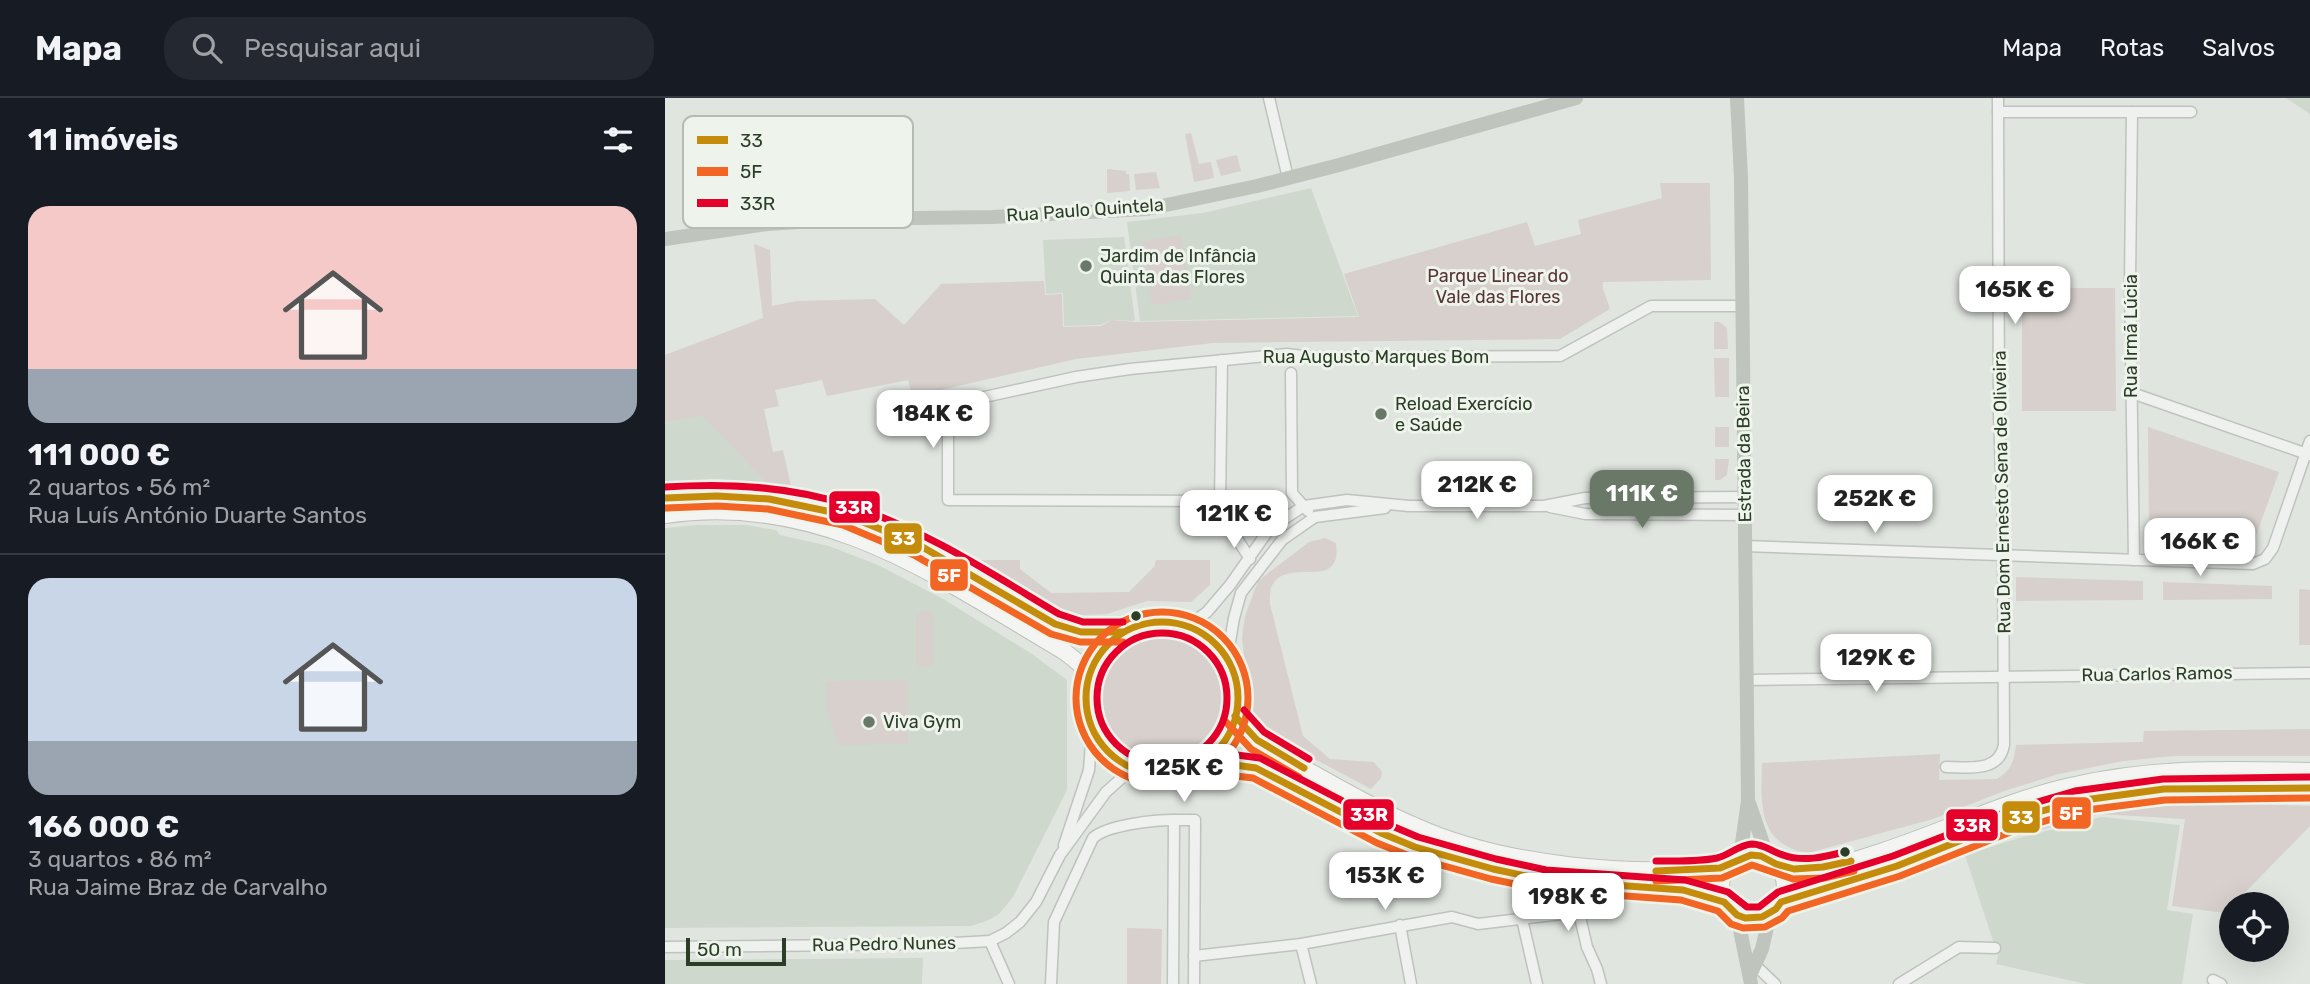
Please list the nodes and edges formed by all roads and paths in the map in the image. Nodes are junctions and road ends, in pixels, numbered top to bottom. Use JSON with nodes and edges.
{"nodes":[{"id":1,"x":1269,"y":98,"type":"edge"},
{"id":2,"x":1576,"y":98,"type":"edge"},
{"id":3,"x":1998,"y":98,"type":"edge"},
{"id":4,"x":1735,"y":101,"type":"edge"},
{"id":5,"x":1998,"y":112,"type":"junction"},
{"id":6,"x":2132,"y":112,"type":"junction"},
{"id":7,"x":2191,"y":112,"type":"dead end"},
{"id":8,"x":1288,"y":178,"type":"junction"},
{"id":9,"x":913,"y":218,"type":"edge"},
{"id":10,"x":740,"y":228,"type":"edge"},
{"id":11,"x":665,"y":239,"type":"edge"},
{"id":12,"x":1742,"y":306,"type":"junction"},
{"id":13,"x":1269,"y":357,"type":"junction"},
{"id":14,"x":1311,"y":357,"type":"junction"},
{"id":15,"x":1222,"y":360,"type":"junction"},
{"id":16,"x":1291,"y":373,"type":"junction"},
{"id":17,"x":2132,"y":393,"type":"junction"},
{"id":18,"x":2310,"y":440,"type":"edge"},
{"id":19,"x":2308,"y":455,"type":"edge"},
{"id":20,"x":1745,"y":497,"type":"junction"},
{"id":21,"x":665,"y":498,"type":"edge"},
{"id":22,"x":1220,"y":501,"type":"junction"},
{"id":23,"x":1304,"y":506,"type":"junction"},
{"id":24,"x":1409,"y":506,"type":"junction"},
{"id":25,"x":1544,"y":506,"type":"junction"},
{"id":26,"x":665,"y":515,"type":"edge"},
{"id":27,"x":1745,"y":515,"type":"junction"},
{"id":28,"x":1315,"y":517,"type":"junction"},
{"id":29,"x":1745,"y":546,"type":"junction"},
{"id":30,"x":2003,"y":554,"type":"junction"},
{"id":31,"x":1249,"y":556,"type":"junction"},
{"id":32,"x":2134,"y":560,"type":"junction"},
{"id":33,"x":1256,"y":572,"type":"junction"},
{"id":34,"x":1188,"y":626,"type":"junction"},
{"id":35,"x":1123,"y":632,"type":"junction"},
{"id":36,"x":1227,"y":659,"type":"junction"},
{"id":37,"x":2310,"y":673,"type":"edge"},
{"id":38,"x":2005,"y":676,"type":"junction"},
{"id":39,"x":1088,"y":678,"type":"junction"},
{"id":40,"x":1747,"y":680,"type":"junction"},
{"id":41,"x":1235,"y":716,"type":"junction"},
{"id":42,"x":1092,"y":729,"type":"junction"},
{"id":43,"x":1196,"y":765,"type":"junction"},
{"id":44,"x":1946,"y":767,"type":"dead end"},
{"id":45,"x":1133,"y":768,"type":"junction"},
{"id":46,"x":2310,"y":771,"type":"edge"},
{"id":47,"x":2310,"y":788,"type":"edge"},
{"id":48,"x":1748,"y":801,"type":"junction"},
{"id":49,"x":1174,"y":820,"type":"junction"},
{"id":50,"x":1060,"y":855,"type":"junction"},
{"id":51,"x":1734,"y":861,"type":"junction"},
{"id":52,"x":1772,"y":861,"type":"junction"},
{"id":53,"x":1572,"y":883,"type":"junction"},
{"id":54,"x":1724,"y":902,"type":"junction"},
{"id":55,"x":1776,"y":908,"type":"junction"},
{"id":56,"x":1579,"y":912,"type":"junction"},
{"id":57,"x":1737,"y":915,"type":"junction"},
{"id":58,"x":1522,"y":919,"type":"junction"},
{"id":59,"x":1400,"y":925,"type":"junction"},
{"id":60,"x":990,"y":941,"type":"junction"},
{"id":61,"x":1301,"y":944,"type":"junction"},
{"id":62,"x":665,"y":947,"type":"edge"},
{"id":63,"x":1995,"y":948,"type":"dead end"},
{"id":64,"x":1194,"y":956,"type":"junction"},
{"id":65,"x":1752,"y":975,"type":"edge"},
{"id":66,"x":1009,"y":984,"type":"edge"},
{"id":67,"x":1051,"y":984,"type":"edge"},
{"id":68,"x":1173,"y":984,"type":"edge"},
{"id":69,"x":1194,"y":984,"type":"edge"},
{"id":70,"x":1311,"y":984,"type":"edge"},
{"id":71,"x":1411,"y":984,"type":"edge"},
{"id":72,"x":1537,"y":984,"type":"edge"},
{"id":73,"x":1601,"y":984,"type":"edge"},
{"id":74,"x":1775,"y":984,"type":"edge"},
{"id":75,"x":1899,"y":984,"type":"edge"}],
"edges":[{"from":1,"to":8,"type":"street"},
{"from":2,"to":8,"type":"street","name":"Rua Paulo Quintela"},
{"from":3,"to":5,"type":"street","name":"Rua Dom Ernesto Sena de Oliveira"},
{"from":4,"to":12,"type":"street","name":"Estrada da Beira"},
{"from":5,"to":6,"type":"street"},
{"from":5,"to":30,"type":"street","name":"Rua Dom Ernesto Sena de Oliveira"},
{"from":6,"to":7,"type":"street"},
{"from":6,"to":17,"type":"street","name":"Rua Irmã Lúcia"},
{"from":8,"to":9,"type":"street","name":"Rua Paulo Quintela"},
{"from":10,"to":11,"type":"street","name":"Rua Paulo Quintela"},
{"from":12,"to":14,"type":"street","name":"Rua Augusto Marques Bom"},
{"from":12,"to":20,"type":"street","name":"Estrada da Beira"},
{"from":13,"to":14,"type":"street","name":"Rua Augusto Marques Bom"},
{"from":13,"to":15,"type":"street","name":"Rua Augusto Marques Bom"},
{"from":13,"to":16,"type":"street"},
{"from":14,"to":16,"type":"street"},
{"from":15,"to":22,"type":"street"},
{"from":15,"to":22,"type":"street","name":"Rua Augusto Marques Bom"},
{"from":16,"to":23,"type":"street"},
{"from":17,"to":19,"type":"street"},
{"from":17,"to":32,"type":"street","name":"Rua Irmã Lúcia"},
{"from":18,"to":19,"type":"street"},
{"from":19,"to":32,"type":"street"},
{"from":20,"to":25,"type":"street"},
{"from":20,"to":27,"type":"street","name":"Estrada da Beira"},
{"from":21,"to":35,"type":"main road"},
{"from":22,"to":31,"type":"street"},
{"from":23,"to":24,"type":"street"},
{"from":23,"to":28,"type":"street"},
{"from":23,"to":31,"type":"street"},
{"from":24,"to":25,"type":"street"},
{"from":24,"to":28,"type":"street"},
{"from":25,"to":27,"type":"street"},
{"from":26,"to":39,"type":"main road"},
{"from":27,"to":29,"type":"street","name":"Estrada da Beira"},
{"from":28,"to":33,"type":"street"},
{"from":29,"to":30,"type":"street"},
{"from":29,"to":40,"type":"street","name":"Estrada da Beira"},
{"from":30,"to":32,"type":"street"},
{"from":30,"to":38,"type":"street","name":"Rua Dom Ernesto Sena de Oliveira"},
{"from":31,"to":33,"type":"street"},
{"from":31,"to":34,"type":"street"},
{"from":33,"to":36,"type":"street"},
{"from":34,"to":35,"type":"main road"},
{"from":34,"to":36,"type":"main road"},
{"from":35,"to":39,"type":"main road"},
{"from":36,"to":41,"type":"main road"},
{"from":37,"to":38,"type":"street","name":"Rua Carlos Ramos"},
{"from":38,"to":40,"type":"street","name":"Rua Carlos Ramos"},
{"from":38,"to":44,"type":"street","name":"Rua Dom Ernesto Sena de Oliveira"},
{"from":39,"to":42,"type":"main road"},
{"from":40,"to":48,"type":"street","name":"Estrada da Beira"},
{"from":41,"to":43,"type":"main road"},
{"from":41,"to":51,"type":"main road"},
{"from":42,"to":45,"type":"main road"},
{"from":42,"to":50,"type":"street","name":"Rua Pedro Nunes"},
{"from":43,"to":45,"type":"main road"},
{"from":43,"to":53,"type":"main road"},
{"from":45,"to":50,"type":"street","name":"Rua Pedro Nunes"},
{"from":46,"to":52,"type":"main road"},
{"from":47,"to":55,"type":"main road"},
{"from":48,"to":51,"type":"street","name":"Estrada da Beira"},
{"from":48,"to":52,"type":"street","name":"Estrada da Beira"},
{"from":49,"to":64,"type":"street"},
{"from":49,"to":67,"type":"street"},
{"from":49,"to":68,"type":"street"},
{"from":50,"to":60,"type":"street","name":"Rua Pedro Nunes"},
{"from":51,"to":52,"type":"main road"},
{"from":51,"to":54,"type":"main road","name":"Estrada da Beira"},
{"from":52,"to":55,"type":"main road","name":"Estrada da Beira"},
{"from":53,"to":54,"type":"main road"},
{"from":53,"to":56,"type":"street"},
{"from":54,"to":57,"type":"main road"},
{"from":55,"to":57,"type":"main road"},
{"from":55,"to":65,"type":"street"},
{"from":56,"to":58,"type":"street"},
{"from":56,"to":73,"type":"street"},
{"from":57,"to":65,"type":"street"},
{"from":58,"to":59,"type":"street"},
{"from":58,"to":72,"type":"street"},
{"from":59,"to":61,"type":"street"},
{"from":59,"to":71,"type":"street"},
{"from":60,"to":62,"type":"street","name":"Rua Pedro Nunes"},
{"from":60,"to":66,"type":"street"},
{"from":61,"to":64,"type":"street"},
{"from":61,"to":70,"type":"street"},
{"from":63,"to":75,"type":"street"},
{"from":64,"to":69,"type":"street"},
{"from":65,"to":74,"type":"street"}]}
